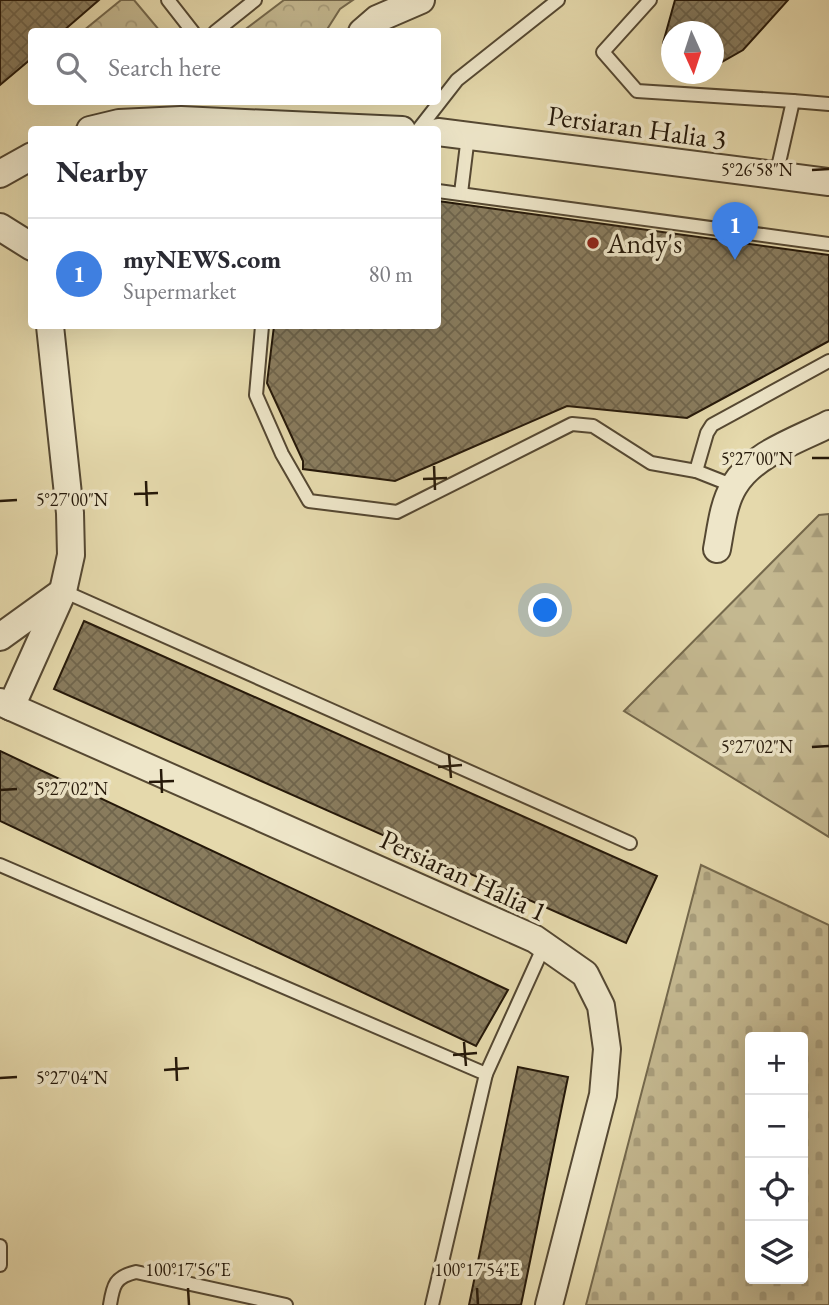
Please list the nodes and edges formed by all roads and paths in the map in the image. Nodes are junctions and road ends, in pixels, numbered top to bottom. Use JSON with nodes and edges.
{"nodes":[{"id":1,"x":168,"y":0,"type":"edge"},
{"id":2,"x":255,"y":0,"type":"edge"},
{"id":3,"x":421,"y":0,"type":"edge"},
{"id":4,"x":558,"y":0,"type":"edge"},
{"id":5,"x":650,"y":0,"type":"edge"},
{"id":6,"x":190,"y":28,"type":"edge"},
{"id":7,"x":220,"y":28,"type":"edge"},
{"id":8,"x":367,"y":28,"type":"edge"},
{"id":9,"x":441,"y":101,"type":"edge"},
{"id":10,"x":793,"y":101,"type":"junction"},
{"id":11,"x":829,"y":104,"type":"edge"},
{"id":12,"x":438,"y":105,"type":"edge"},
{"id":13,"x":340,"y":114,"type":"edge"},
{"id":14,"x":111,"y":126,"type":"edge"},
{"id":15,"x":386,"y":126,"type":"edge"},
{"id":16,"x":421,"y":126,"type":"edge"},
{"id":17,"x":441,"y":132,"type":"edge"},
{"id":18,"x":468,"y":136,"type":"junction"},
{"id":19,"x":28,"y":158,"type":"edge"},
{"id":20,"x":0,"y":173,"type":"edge"},
{"id":21,"x":776,"y":176,"type":"junction"},
{"id":22,"x":829,"y":182,"type":"edge"},
{"id":23,"x":441,"y":191,"type":"edge"},
{"id":24,"x":461,"y":192,"type":"junction"},
{"id":25,"x":0,"y":227,"type":"edge"},
{"id":26,"x":28,"y":244,"type":"edge"},
{"id":27,"x":829,"y":244,"type":"edge"},
{"id":28,"x":50,"y":329,"type":"edge"},
{"id":29,"x":262,"y":329,"type":"edge"},
{"id":30,"x":829,"y":361,"type":"edge"},
{"id":31,"x":829,"y":424,"type":"edge"},
{"id":32,"x":696,"y":471,"type":"junction"},
{"id":33,"x":734,"y":486,"type":"junction"},
{"id":34,"x":717,"y":549,"type":"dead end"},
{"id":35,"x":63,"y":591,"type":"junction"},
{"id":36,"x":0,"y":636,"type":"edge"},
{"id":37,"x":6,"y":704,"type":"edge"},
{"id":38,"x":630,"y":843,"type":"dead end"},
{"id":39,"x":0,"y":865,"type":"edge"},
{"id":40,"x":544,"y":946,"type":"junction"},
{"id":41,"x":486,"y":1074,"type":"junction"},
{"id":42,"x":0,"y":1246,"type":"edge"},
{"id":43,"x":0,"y":1265,"type":"edge"},
{"id":44,"x":110,"y":1305,"type":"edge"},
{"id":45,"x":286,"y":1305,"type":"edge"},
{"id":46,"x":432,"y":1305,"type":"edge"},
{"id":47,"x":549,"y":1305,"type":"edge"}],
"edges":[{"from":1,"to":6,"type":"lane"},
{"from":2,"to":7,"type":"lane"},
{"from":3,"to":8,"type":"street"},
{"from":4,"to":9,"type":"lane"},
{"from":5,"to":10,"type":"lane"},
{"from":10,"to":11,"type":"lane"},
{"from":10,"to":21,"type":"lane"},
{"from":12,"to":16,"type":"lane"},
{"from":13,"to":14,"type":"street"},
{"from":13,"to":15,"type":"street"},
{"from":17,"to":18,"type":"street","name":"Persiaran Halia 3"},
{"from":18,"to":21,"type":"street","name":"Persiaran Halia 3"},
{"from":18,"to":24,"type":"lane"},
{"from":19,"to":20,"type":"street"},
{"from":21,"to":22,"type":"street","name":"Persiaran Halia 3"},
{"from":23,"to":24,"type":"lane"},
{"from":24,"to":27,"type":"lane"},
{"from":25,"to":26,"type":"street"},
{"from":28,"to":35,"type":"street"},
{"from":29,"to":32,"type":"lane"},
{"from":30,"to":32,"type":"lane"},
{"from":31,"to":33,"type":"street"},
{"from":32,"to":33,"type":"lane"},
{"from":33,"to":34,"type":"street"},
{"from":35,"to":36,"type":"street"},
{"from":35,"to":37,"type":"street"},
{"from":35,"to":38,"type":"lane"},
{"from":37,"to":40,"type":"street","name":"Persiaran Halia 1"},
{"from":39,"to":41,"type":"lane"},
{"from":40,"to":41,"type":"lane"},
{"from":40,"to":47,"type":"street","name":"Persiaran Halia 1"},
{"from":41,"to":46,"type":"lane"},
{"from":42,"to":43,"type":"lane"},
{"from":44,"to":45,"type":"lane"}]}
